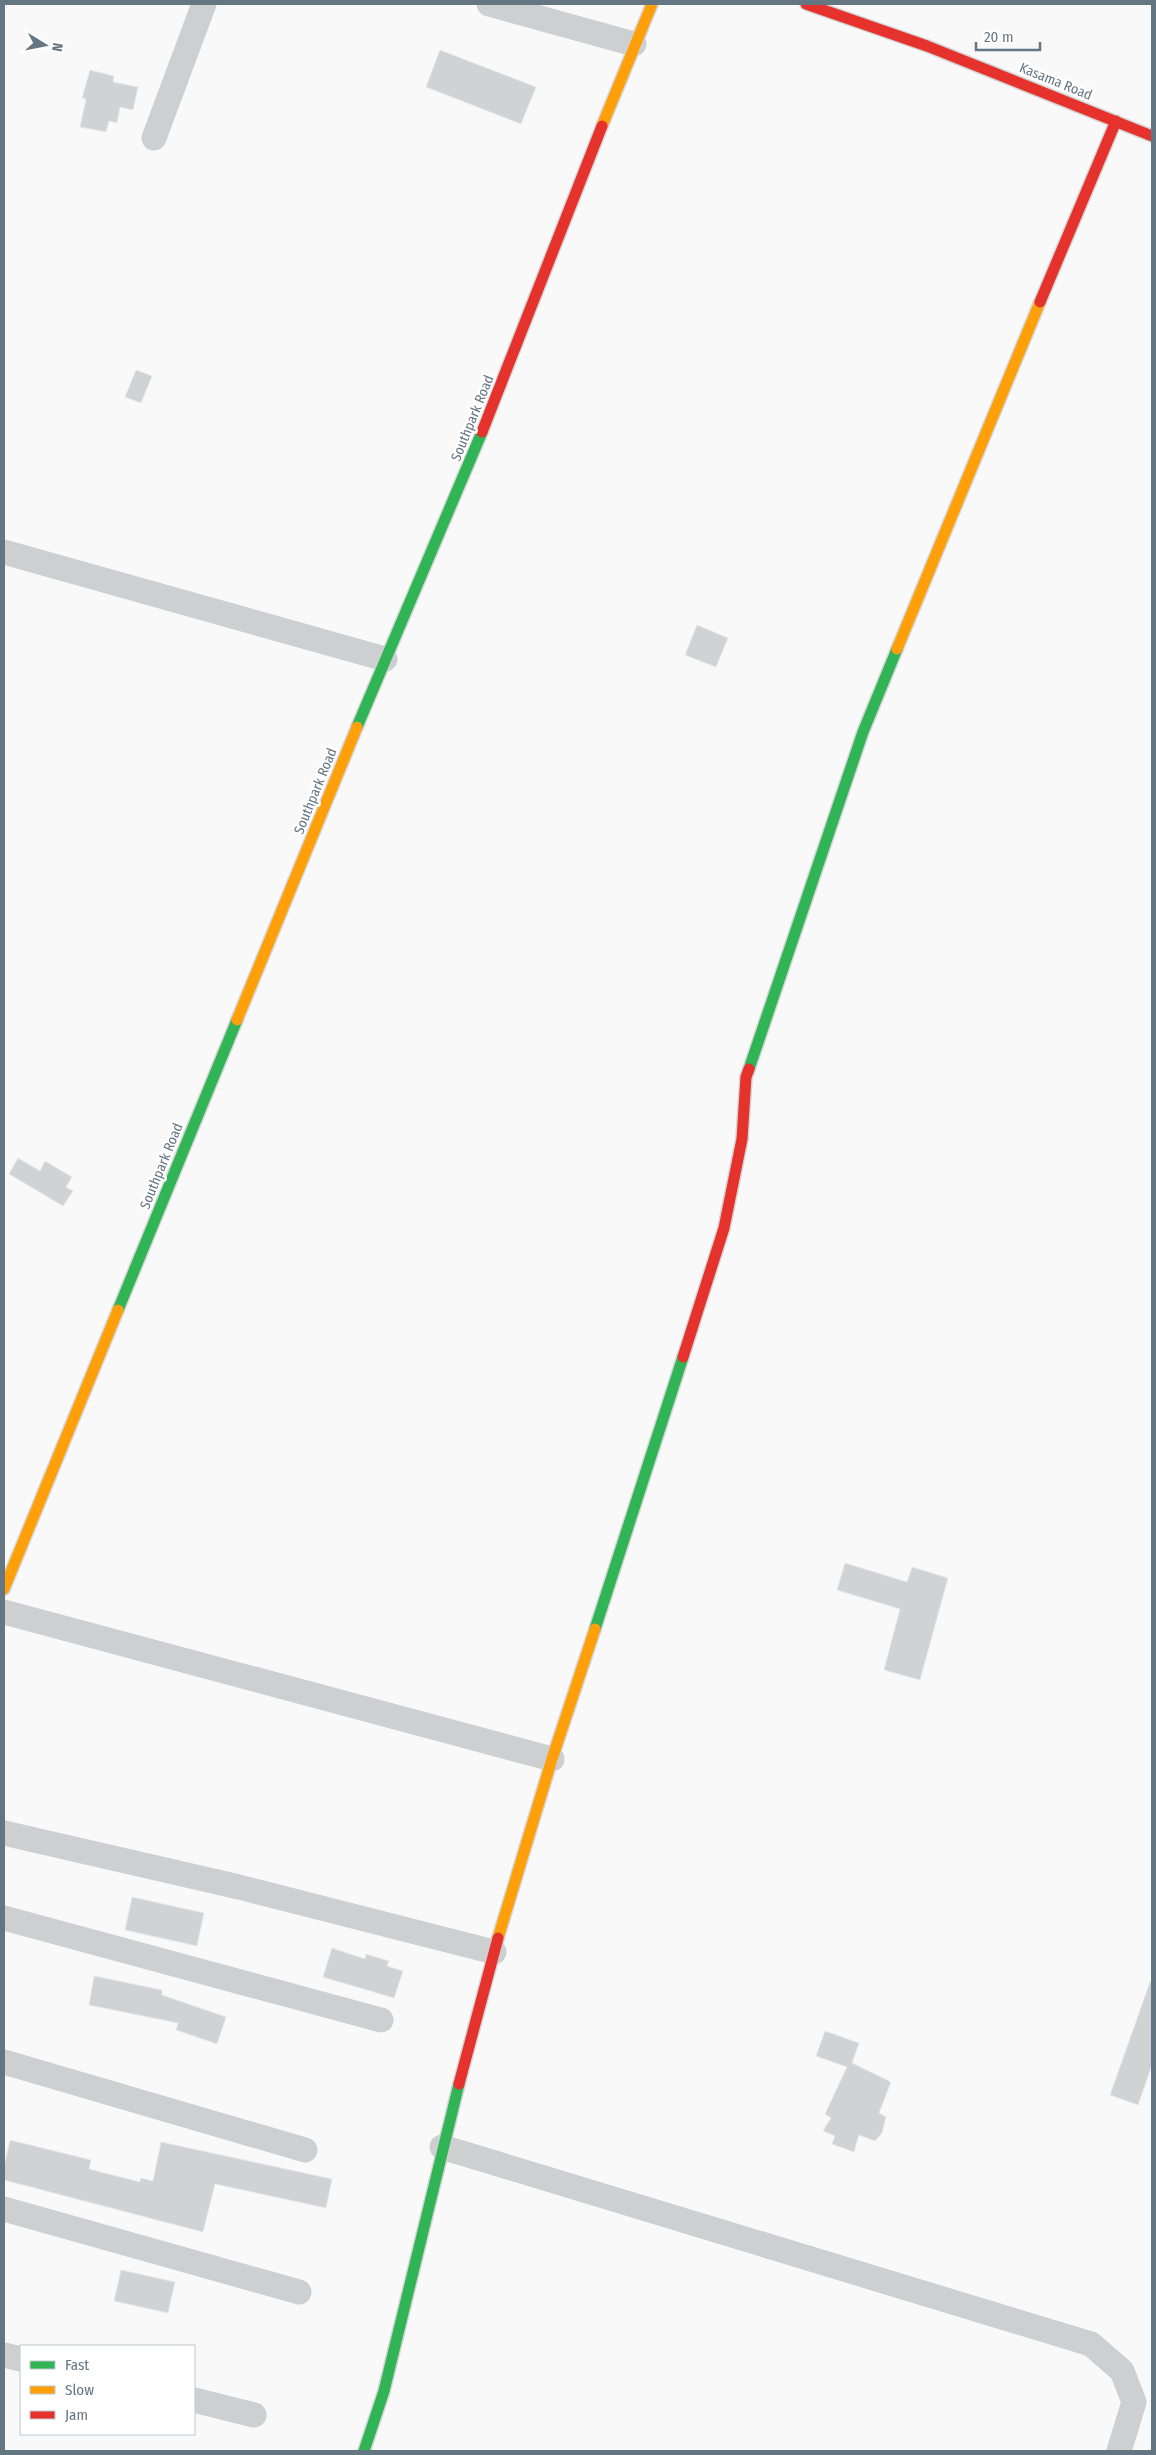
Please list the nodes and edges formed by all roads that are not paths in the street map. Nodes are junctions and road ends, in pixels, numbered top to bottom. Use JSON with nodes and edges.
{"nodes":[{"id":1,"x":204,"y":4,"type":"edge"},
{"id":2,"x":489,"y":4,"type":"edge"},
{"id":3,"x":652,"y":4,"type":"edge"},
{"id":4,"x":806,"y":4,"type":"edge"},
{"id":5,"x":634,"y":44,"type":"junction"},
{"id":6,"x":1116,"y":122,"type":"junction"},
{"id":7,"x":1152,"y":136,"type":"edge"},
{"id":8,"x":154,"y":138,"type":"dead end"},
{"id":9,"x":4,"y":552,"type":"edge"},
{"id":10,"x":385,"y":659,"type":"junction"},
{"id":11,"x":4,"y":1589,"type":"edge"},
{"id":12,"x":4,"y":1612,"type":"edge"},
{"id":13,"x":552,"y":1759,"type":"junction"},
{"id":14,"x":4,"y":1833,"type":"edge"},
{"id":15,"x":4,"y":1918,"type":"edge"},
{"id":16,"x":494,"y":1952,"type":"junction"},
{"id":17,"x":381,"y":2020,"type":"dead end"},
{"id":18,"x":4,"y":2062,"type":"edge"},
{"id":19,"x":442,"y":2147,"type":"junction"},
{"id":20,"x":305,"y":2150,"type":"dead end"},
{"id":21,"x":4,"y":2209,"type":"edge"},
{"id":22,"x":299,"y":2292,"type":"dead end"},
{"id":23,"x":4,"y":2355,"type":"edge"},
{"id":24,"x":20,"y":2359,"type":"edge"},
{"id":25,"x":195,"y":2400,"type":"edge"},
{"id":26,"x":254,"y":2415,"type":"dead end"},
{"id":27,"x":364,"y":2451,"type":"edge"},
{"id":28,"x":1119,"y":2451,"type":"edge"}],
"edges":[{"from":1,"to":8,"type":"street"},
{"from":2,"to":5,"type":"street"},
{"from":3,"to":5,"type":"street","name":"Southpark Road"},
{"from":4,"to":6,"type":"street","name":"Kasama Road"},
{"from":5,"to":10,"type":"street","name":"Southpark Road"},
{"from":6,"to":7,"type":"street","name":"Kasama Road"},
{"from":6,"to":13,"type":"street"},
{"from":9,"to":10,"type":"street"},
{"from":10,"to":11,"type":"street","name":"Southpark Road"},
{"from":12,"to":13,"type":"street"},
{"from":13,"to":16,"type":"street"},
{"from":14,"to":16,"type":"street"},
{"from":15,"to":17,"type":"street"},
{"from":16,"to":19,"type":"street"},
{"from":18,"to":20,"type":"street"},
{"from":19,"to":27,"type":"street"},
{"from":19,"to":28,"type":"street"},
{"from":21,"to":22,"type":"street"},
{"from":23,"to":24,"type":"street"},
{"from":25,"to":26,"type":"street"}]}
